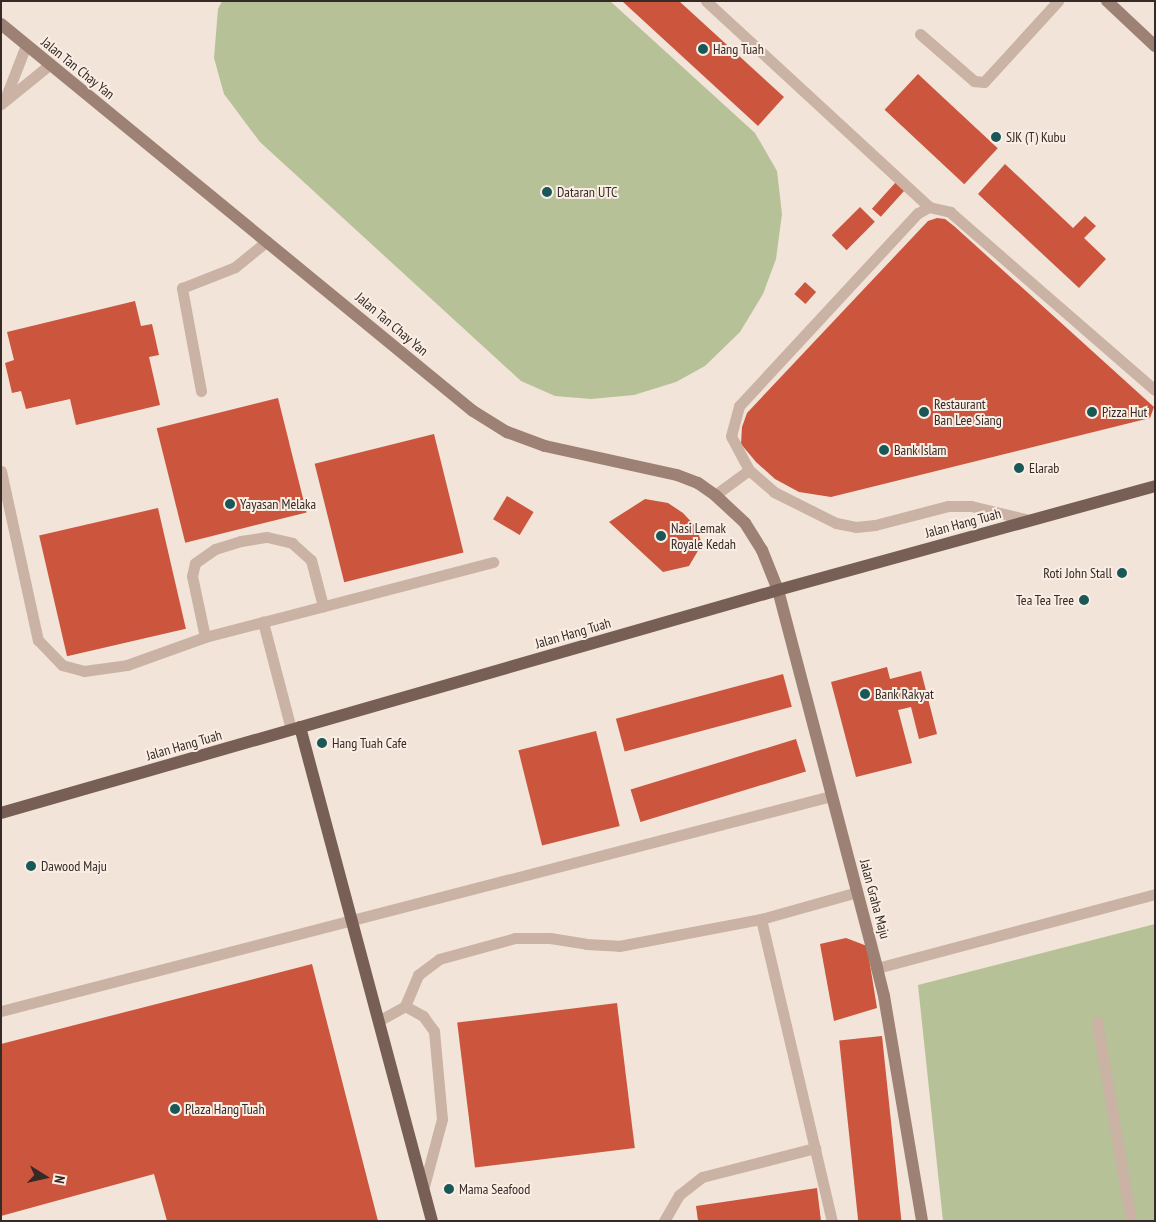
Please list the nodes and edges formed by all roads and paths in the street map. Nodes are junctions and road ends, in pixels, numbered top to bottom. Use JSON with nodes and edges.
{"nodes":[{"id":1,"x":706,"y":1,"type":"edge"},
{"id":2,"x":1058,"y":1,"type":"edge"},
{"id":3,"x":1107,"y":1,"type":"edge"},
{"id":4,"x":1,"y":24,"type":"edge"},
{"id":5,"x":920,"y":34,"type":"dead end"},
{"id":6,"x":26,"y":45,"type":"junction"},
{"id":7,"x":1155,"y":46,"type":"edge"},
{"id":8,"x":49,"y":65,"type":"junction"},
{"id":9,"x":3,"y":102,"type":"edge"},
{"id":10,"x":929,"y":207,"type":"junction"},
{"id":11,"x":267,"y":240,"type":"junction"},
{"id":12,"x":1155,"y":390,"type":"edge"},
{"id":13,"x":202,"y":391,"type":"dead end"},
{"id":14,"x":749,"y":470,"type":"junction"},
{"id":15,"x":1,"y":471,"type":"edge"},
{"id":16,"x":1155,"y":487,"type":"edge"},
{"id":17,"x":715,"y":495,"type":"junction"},
{"id":18,"x":5,"y":507,"type":"edge"},
{"id":19,"x":1029,"y":520,"type":"junction"},
{"id":20,"x":494,"y":562,"type":"dead end"},
{"id":21,"x":778,"y":590,"type":"junction"},
{"id":22,"x":324,"y":606,"type":"junction"},
{"id":23,"x":263,"y":622,"type":"junction"},
{"id":24,"x":205,"y":638,"type":"junction"},
{"id":25,"x":296,"y":728,"type":"junction"},
{"id":26,"x":832,"y":796,"type":"junction"},
{"id":27,"x":1,"y":813,"type":"edge"},
{"id":28,"x":858,"y":892,"type":"junction"},
{"id":29,"x":1155,"y":894,"type":"edge"},
{"id":30,"x":352,"y":919,"type":"junction"},
{"id":31,"x":761,"y":919,"type":"junction"},
{"id":32,"x":877,"y":968,"type":"junction"},
{"id":33,"x":405,"y":1006,"type":"junction"},
{"id":34,"x":1,"y":1011,"type":"edge"},
{"id":35,"x":380,"y":1020,"type":"junction"},
{"id":36,"x":1098,"y":1022,"type":"dead end"},
{"id":37,"x":815,"y":1148,"type":"junction"},
{"id":38,"x":424,"y":1186,"type":"junction"},
{"id":39,"x":432,"y":1221,"type":"edge"},
{"id":40,"x":664,"y":1221,"type":"edge"},
{"id":41,"x":832,"y":1221,"type":"edge"},
{"id":42,"x":922,"y":1221,"type":"edge"},
{"id":43,"x":1131,"y":1221,"type":"edge"}],
"edges":[{"from":1,"to":10,"type":"lane"},
{"from":2,"to":5,"type":"lane"},
{"from":3,"to":7,"type":"street"},
{"from":4,"to":6,"type":"street","name":"Jalan Tan Chay Yan"},
{"from":6,"to":8,"type":"street","name":"Jalan Tan Chay Yan"},
{"from":6,"to":9,"type":"lane"},
{"from":8,"to":9,"type":"lane"},
{"from":8,"to":11,"type":"street","name":"Jalan Tan Chay Yan"},
{"from":10,"to":12,"type":"lane"},
{"from":10,"to":14,"type":"lane"},
{"from":11,"to":13,"type":"lane"},
{"from":11,"to":17,"type":"street","name":"Jalan Tan Chay Yan"},
{"from":14,"to":17,"type":"lane"},
{"from":14,"to":19,"type":"lane"},
{"from":15,"to":18,"type":"lane"},
{"from":16,"to":19,"type":"main road","name":"Jalan Hang Tuah"},
{"from":17,"to":21,"type":"street","name":"Jalan Tan Chay Yan"},
{"from":18,"to":24,"type":"lane"},
{"from":19,"to":21,"type":"main road","name":"Jalan Hang Tuah"},
{"from":20,"to":22,"type":"lane"},
{"from":21,"to":25,"type":"main road","name":"Jalan Hang Tuah"},
{"from":21,"to":26,"type":"street","name":"Jalan Graha Maju"},
{"from":22,"to":23,"type":"lane"},
{"from":22,"to":24,"type":"lane"},
{"from":23,"to":24,"type":"lane"},
{"from":23,"to":25,"type":"lane"},
{"from":25,"to":27,"type":"main road","name":"Jalan Hang Tuah"},
{"from":25,"to":30,"type":"main road"},
{"from":26,"to":28,"type":"street","name":"Jalan Graha Maju"},
{"from":26,"to":30,"type":"lane"},
{"from":28,"to":31,"type":"lane"},
{"from":28,"to":32,"type":"street","name":"Jalan Graha Maju"},
{"from":29,"to":32,"type":"lane"},
{"from":30,"to":34,"type":"lane"},
{"from":30,"to":35,"type":"main road"},
{"from":31,"to":33,"type":"lane"},
{"from":31,"to":37,"type":"lane"},
{"from":32,"to":42,"type":"street","name":"Jalan Graha Maju"},
{"from":33,"to":35,"type":"lane"},
{"from":33,"to":38,"type":"lane"},
{"from":35,"to":38,"type":"main road"},
{"from":36,"to":43,"type":"lane"},
{"from":37,"to":40,"type":"lane"},
{"from":37,"to":41,"type":"lane"},
{"from":38,"to":39,"type":"main road"}]}
